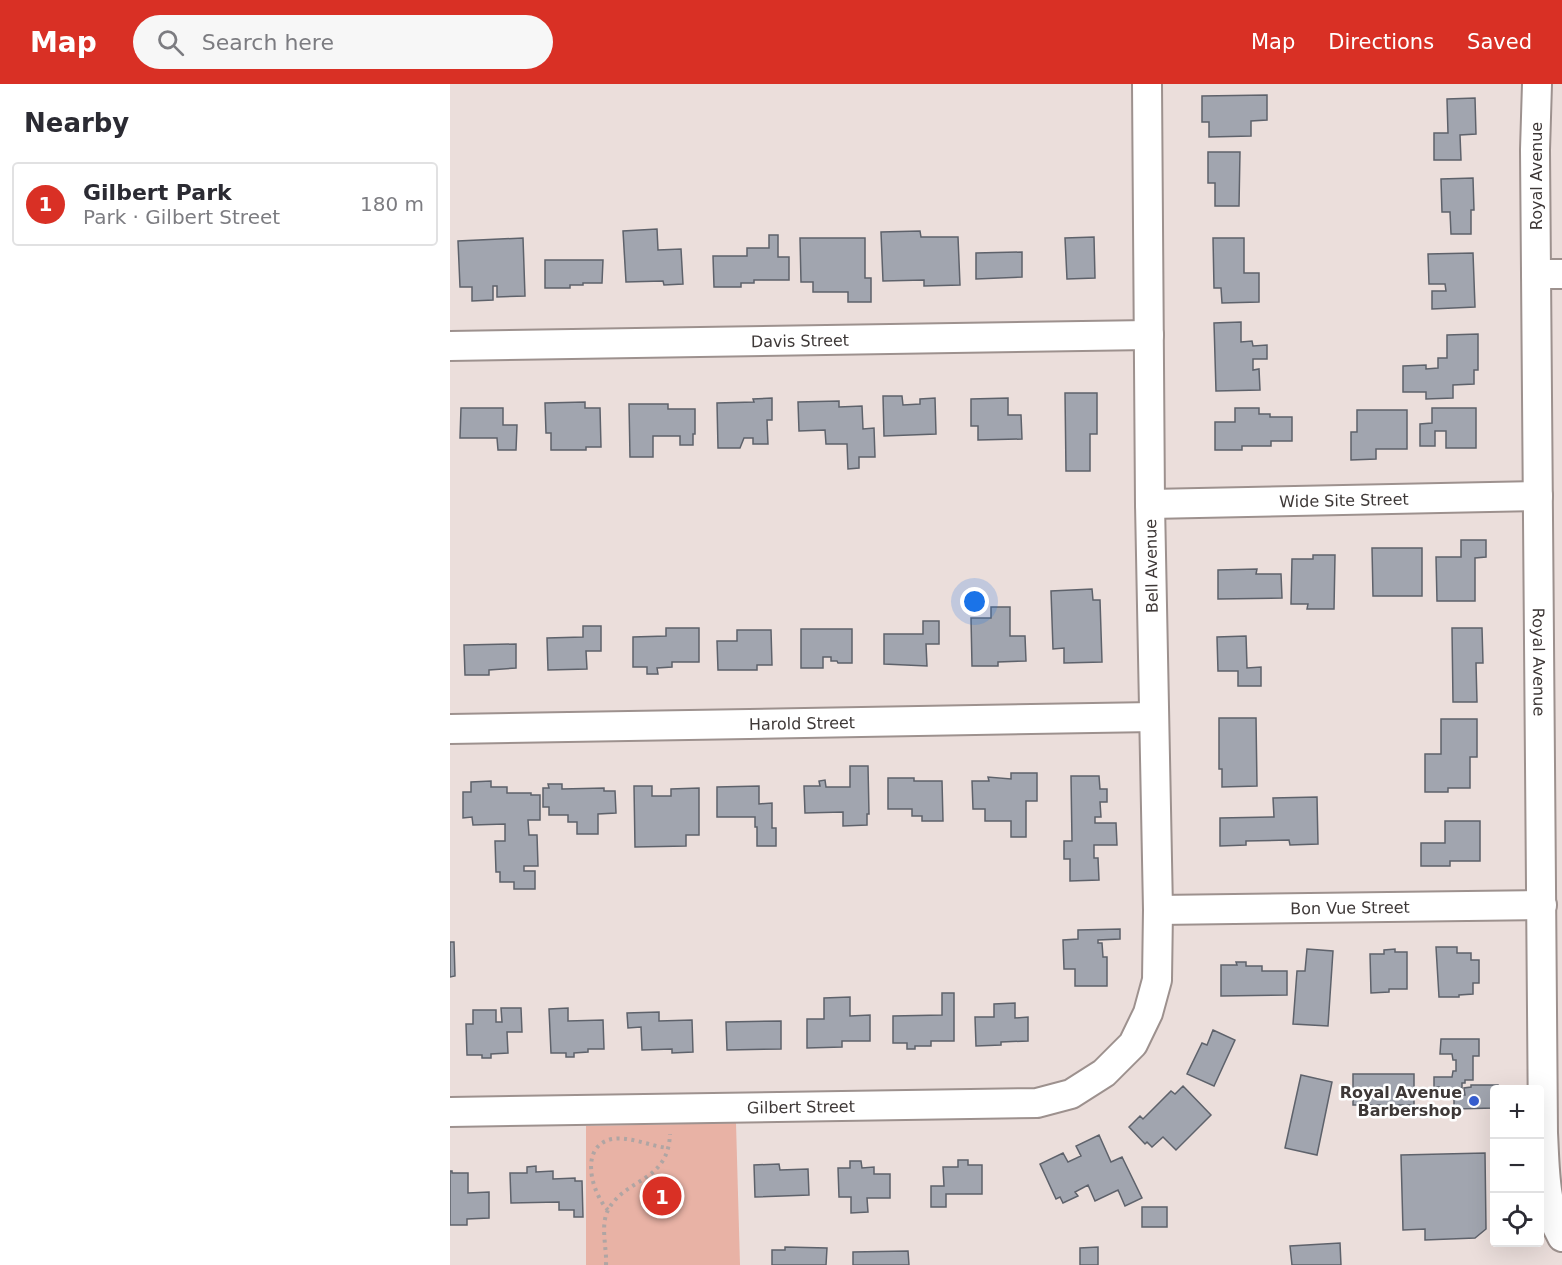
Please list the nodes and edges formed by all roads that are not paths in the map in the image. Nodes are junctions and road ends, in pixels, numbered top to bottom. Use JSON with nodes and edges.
{"nodes":[{"id":1,"x":1147,"y":84,"type":"edge"},
{"id":2,"x":1537,"y":84,"type":"edge"},
{"id":3,"x":1549,"y":274,"type":"edge"},
{"id":4,"x":1149,"y":335,"type":"junction"},
{"id":5,"x":450,"y":346,"type":"edge"},
{"id":6,"x":1538,"y":496,"type":"junction"},
{"id":7,"x":1150,"y":504,"type":"junction"},
{"id":8,"x":1154,"y":717,"type":"junction"},
{"id":9,"x":450,"y":729,"type":"edge"},
{"id":10,"x":1542,"y":905,"type":"junction"},
{"id":11,"x":1158,"y":910,"type":"junction"},
{"id":12,"x":1133,"y":1044,"type":"joint"},
{"id":13,"x":450,"y":1112,"type":"edge"},
{"id":14,"x":1562,"y":1237,"type":"edge"}],
"edges":[{"from":1,"to":4,"type":"street","name":"Bell Avenue"},
{"from":2,"to":3,"type":"street","name":"Royal Avenue"},
{"from":3,"to":6,"type":"street","name":"Royal Avenue"},
{"from":4,"to":5,"type":"street","name":"Davis Street"},
{"from":4,"to":7,"type":"street","name":"Bell Avenue"},
{"from":6,"to":7,"type":"street","name":"Wide Site Street"},
{"from":6,"to":10,"type":"street","name":"Royal Avenue"},
{"from":7,"to":8,"type":"street","name":"Bell Avenue"},
{"from":8,"to":9,"type":"street","name":"Harold Street"},
{"from":8,"to":11,"type":"street","name":"Bell Avenue"},
{"from":10,"to":11,"type":"street","name":"Bon Vue Street"},
{"from":10,"to":14,"type":"street","name":"Royal Avenue"},
{"from":11,"to":12,"type":"street","name":"Bell Avenue"},
{"from":12,"to":13,"type":"street","name":"Gilbert Street"}]}
